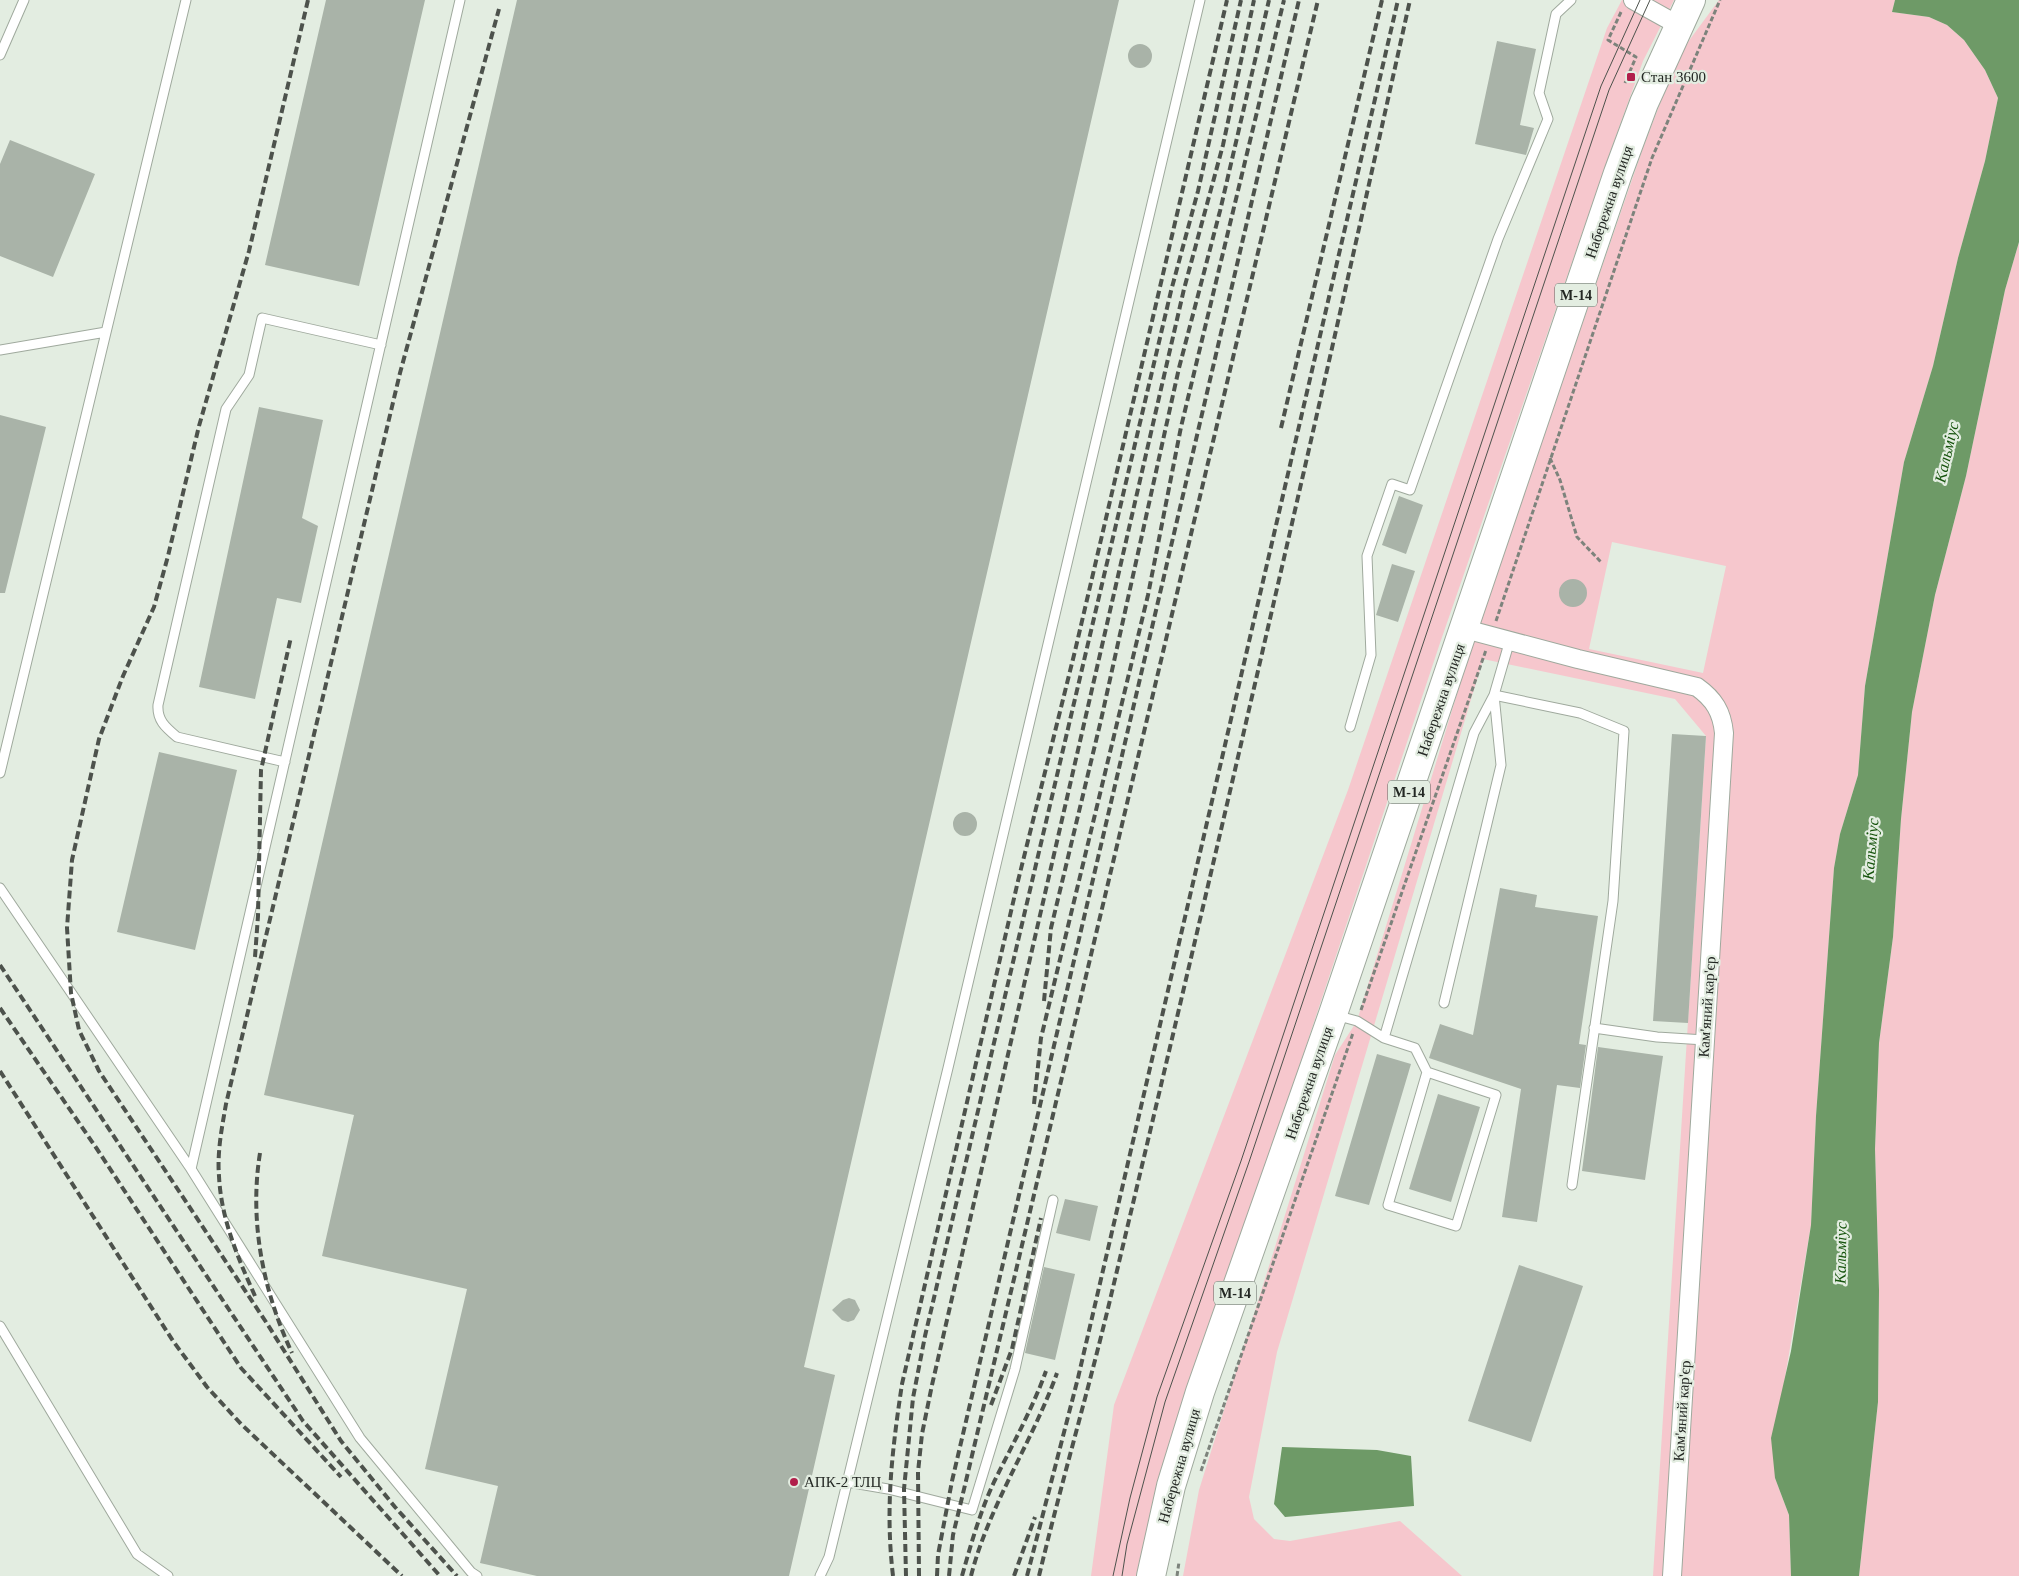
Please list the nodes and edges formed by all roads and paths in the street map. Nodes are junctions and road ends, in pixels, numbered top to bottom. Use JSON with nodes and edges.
{"nodes":[{"id":1,"x":24,"y":0,"type":"edge"},
{"id":2,"x":186,"y":0,"type":"edge"},
{"id":3,"x":460,"y":0,"type":"edge"},
{"id":4,"x":1200,"y":0,"type":"edge"},
{"id":5,"x":1571,"y":0,"type":"edge"},
{"id":6,"x":1691,"y":0,"type":"edge"},
{"id":7,"x":1720,"y":0,"type":"edge"},
{"id":8,"x":1628,"y":4,"type":"edge"},
{"id":9,"x":1678,"y":26,"type":"junction"},
{"id":10,"x":0,"y":55,"type":"edge"},
{"id":11,"x":1625,"y":83,"type":"dead end"},
{"id":12,"x":106,"y":332,"type":"junction"},
{"id":13,"x":381,"y":344,"type":"junction"},
{"id":14,"x":0,"y":350,"type":"edge"},
{"id":15,"x":1550,"y":458,"type":"junction"},
{"id":16,"x":1601,"y":562,"type":"dead end"},
{"id":17,"x":1465,"y":629,"type":"junction"},
{"id":18,"x":1491,"y":635,"type":"junction"},
{"id":19,"x":1510,"y":640,"type":"junction"},
{"id":20,"x":1494,"y":695,"type":"junction"},
{"id":21,"x":1350,"y":727,"type":"dead end"},
{"id":22,"x":285,"y":762,"type":"junction"},
{"id":23,"x":0,"y":773,"type":"edge"},
{"id":24,"x":0,"y":888,"type":"edge"},
{"id":25,"x":1444,"y":1003,"type":"dead end"},
{"id":26,"x":1345,"y":1017,"type":"junction"},
{"id":27,"x":1594,"y":1028,"type":"junction"},
{"id":28,"x":1384,"y":1038,"type":"junction"},
{"id":29,"x":1706,"y":1040,"type":"junction"},
{"id":30,"x":1427,"y":1072,"type":"junction"},
{"id":31,"x":191,"y":1169,"type":"junction"},
{"id":32,"x":1572,"y":1185,"type":"dead end"},
{"id":33,"x":1054,"y":1200,"type":"dead end"},
{"id":34,"x":0,"y":1326,"type":"edge"},
{"id":35,"x":1200,"y":1472,"type":"dead end"},
{"id":36,"x":847,"y":1482,"type":"junction"},
{"id":37,"x":1179,"y":1557,"type":"dead end"},
{"id":38,"x":168,"y":1576,"type":"edge"},
{"id":39,"x":477,"y":1576,"type":"edge"},
{"id":40,"x":820,"y":1576,"type":"edge"},
{"id":41,"x":1151,"y":1576,"type":"edge"},
{"id":42,"x":1177,"y":1576,"type":"edge"},
{"id":43,"x":1672,"y":1576,"type":"edge"}],
"edges":[{"from":1,"to":10,"type":"lane"},
{"from":2,"to":12,"type":"lane"},
{"from":3,"to":13,"type":"lane"},
{"from":4,"to":36,"type":"lane"},
{"from":5,"to":21,"type":"lane"},
{"from":6,"to":9,"type":"highway","name":"Набережна вулиця","number":"М-14"},
{"from":7,"to":15,"type":"path"},
{"from":8,"to":9,"type":"street"},
{"from":8,"to":11,"type":"path"},
{"from":9,"to":17,"type":"highway","name":"Набережна вулиця","number":"М-14"},
{"from":12,"to":14,"type":"lane"},
{"from":12,"to":23,"type":"lane"},
{"from":13,"to":22,"type":"lane"},
{"from":13,"to":22,"type":"lane"},
{"from":15,"to":16,"type":"path"},
{"from":15,"to":18,"type":"path"},
{"from":17,"to":18,"type":"street","name":"Кам'яний кар'єр"},
{"from":17,"to":26,"type":"highway","name":"Набережна вулиця","number":"М-14"},
{"from":18,"to":19,"type":"street","name":"Кам'яний кар'єр"},
{"from":18,"to":26,"type":"path"},
{"from":19,"to":20,"type":"lane"},
{"from":19,"to":29,"type":"street","name":"Кам'яний кар'єр"},
{"from":20,"to":25,"type":"lane"},
{"from":20,"to":27,"type":"lane"},
{"from":20,"to":28,"type":"lane"},
{"from":22,"to":31,"type":"lane"},
{"from":24,"to":31,"type":"lane"},
{"from":26,"to":28,"type":"lane"},
{"from":26,"to":35,"type":"path"},
{"from":26,"to":41,"type":"highway","name":"Набережна вулиця","number":"М-14"},
{"from":27,"to":29,"type":"lane"},
{"from":27,"to":32,"type":"lane"},
{"from":28,"to":30,"type":"lane"},
{"from":29,"to":43,"type":"street","name":"Кам'яний кар'єр"},
{"from":30,"to":30,"type":"lane"},
{"from":31,"to":39,"type":"lane"},
{"from":33,"to":36,"type":"lane"},
{"from":34,"to":38,"type":"lane"},
{"from":36,"to":40,"type":"lane"},
{"from":37,"to":42,"type":"path"}]}
